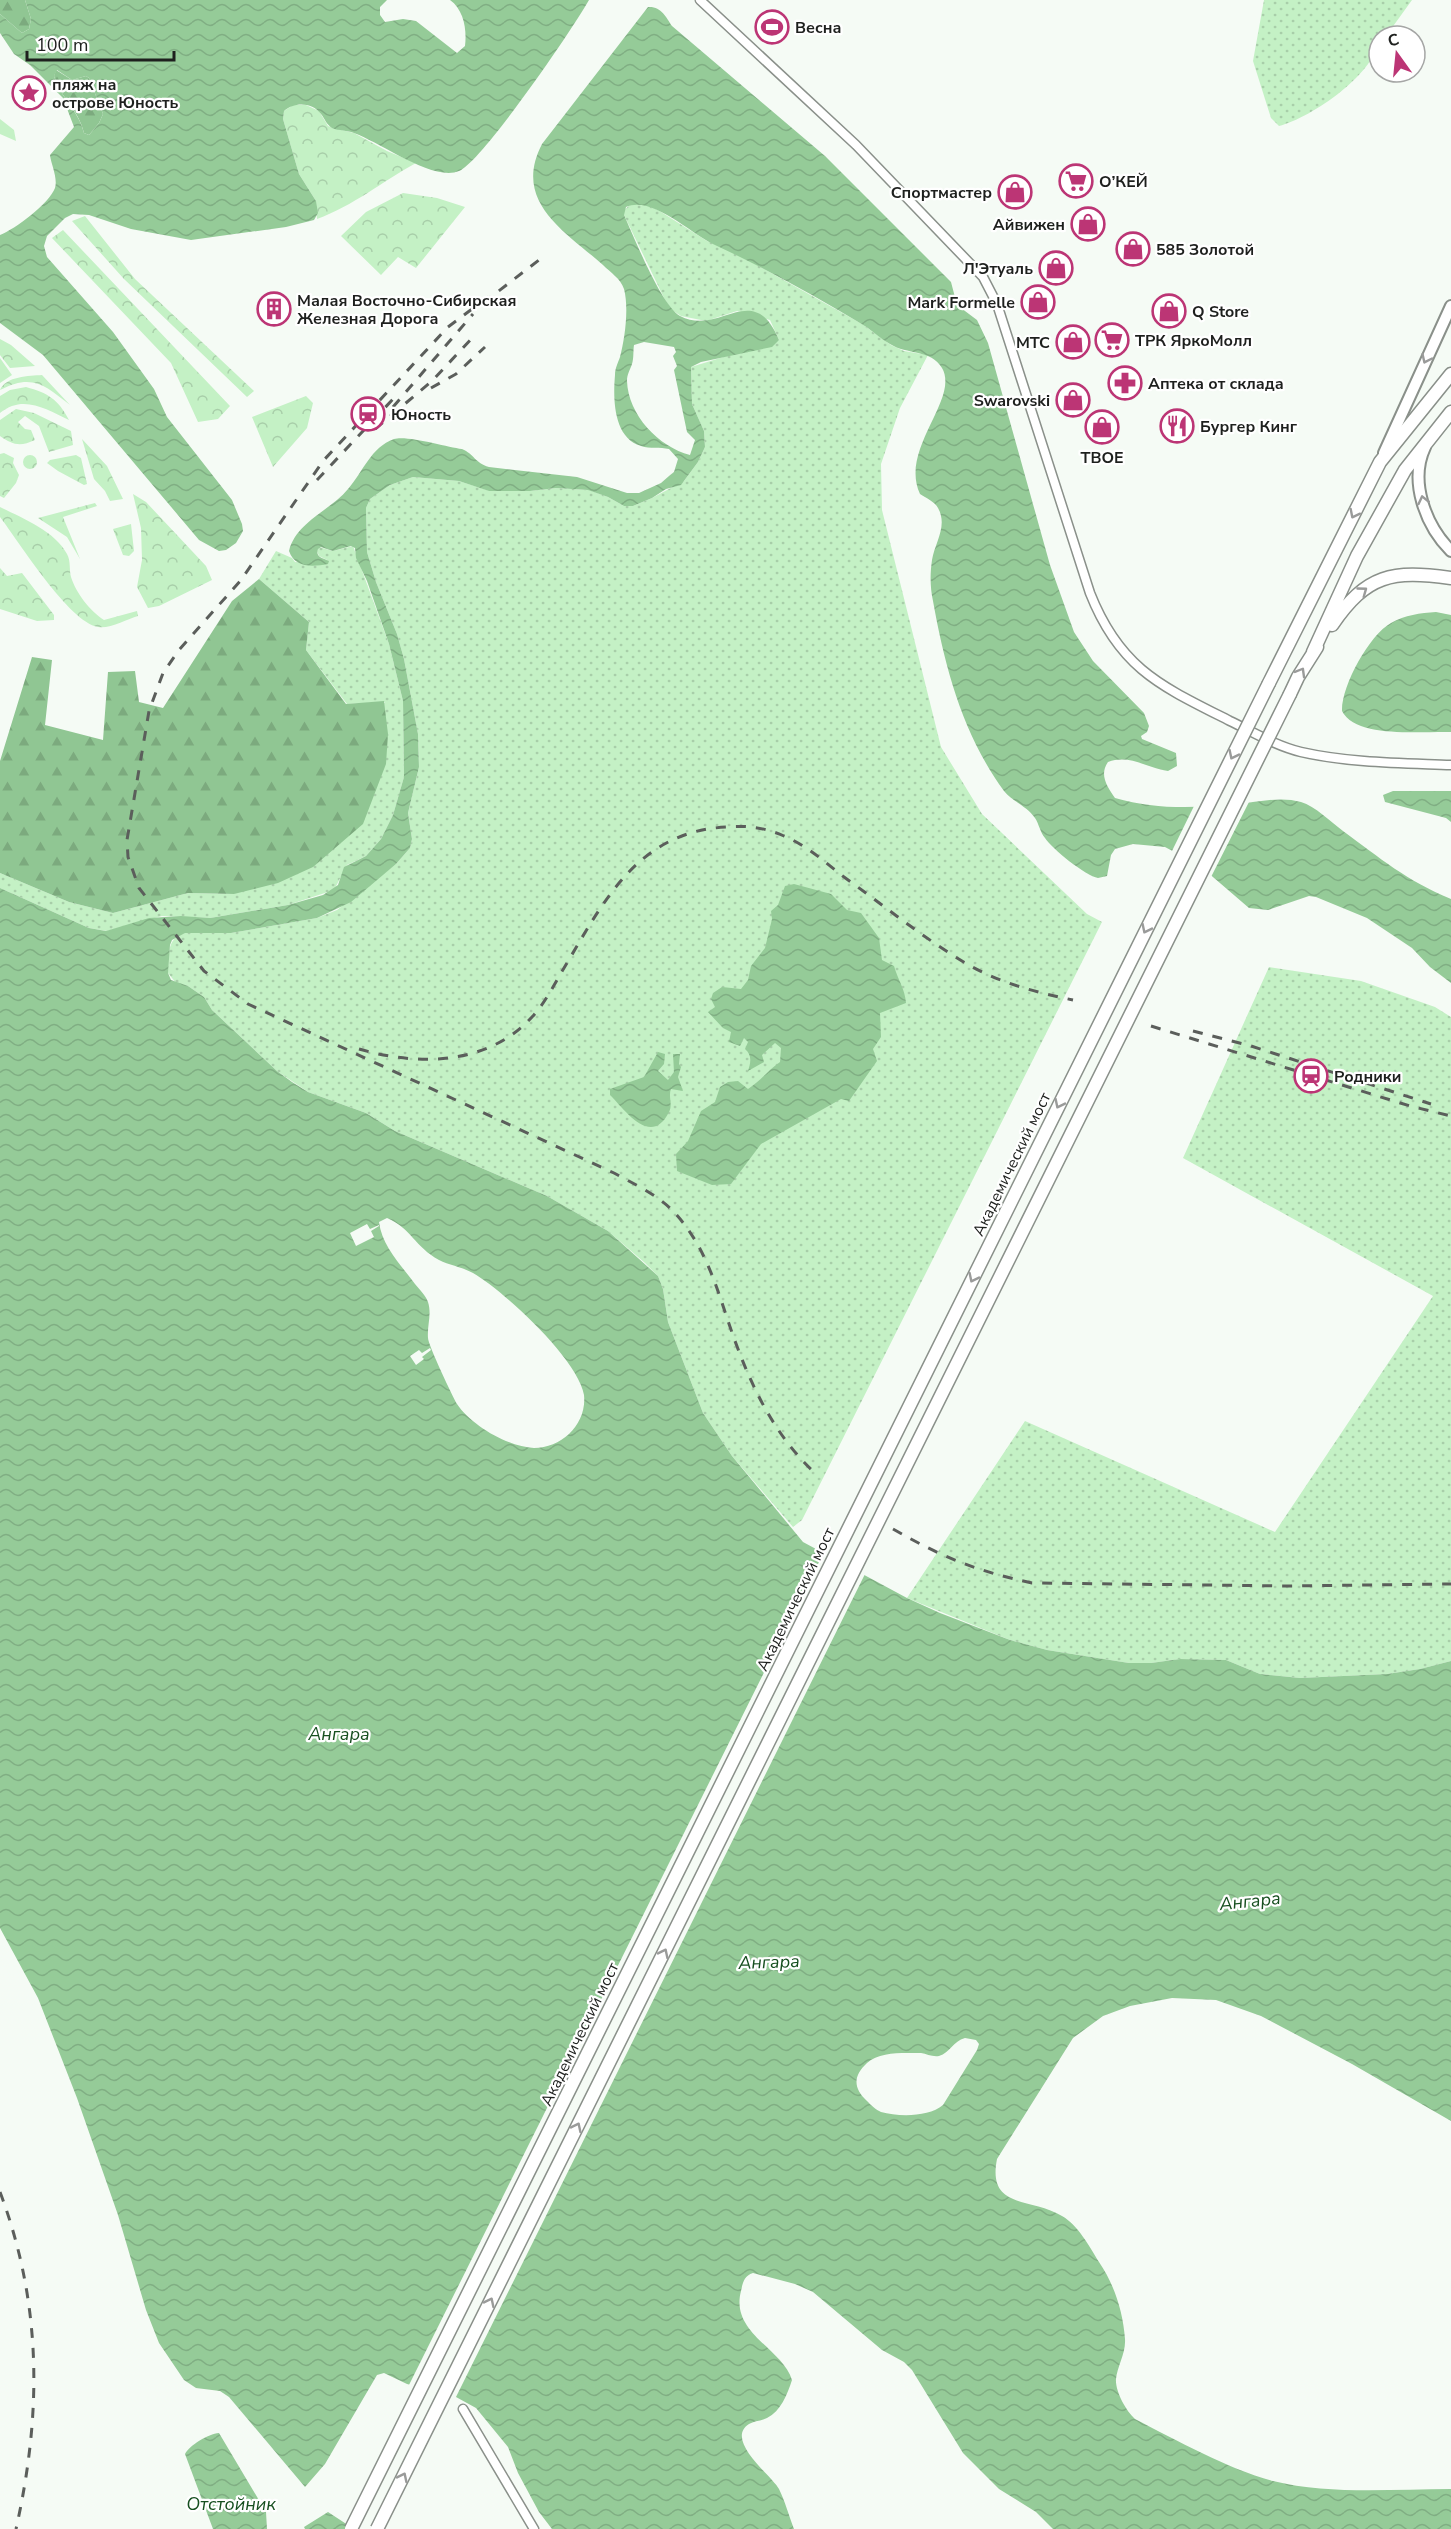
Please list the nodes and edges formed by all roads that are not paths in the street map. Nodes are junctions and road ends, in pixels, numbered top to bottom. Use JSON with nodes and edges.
{"nodes":[{"id":1,"x":700,"y":0,"type":"edge"},
{"id":2,"x":1451,"y":306,"type":"edge"},
{"id":3,"x":1451,"y":374,"type":"edge"},
{"id":4,"x":1451,"y":412,"type":"edge"},
{"id":5,"x":1429,"y":439,"type":"junction"},
{"id":6,"x":1380,"y":462,"type":"junction"},
{"id":7,"x":1451,"y":550,"type":"edge"},
{"id":8,"x":1451,"y":578,"type":"edge"},
{"id":9,"x":1313,"y":652,"type":"junction"},
{"id":10,"x":1451,"y":765,"type":"edge"},
{"id":11,"x":463,"y":2409,"type":"dead end"},
{"id":12,"x":351,"y":2529,"type":"edge"},
{"id":13,"x":377,"y":2529,"type":"edge"},
{"id":14,"x":534,"y":2529,"type":"edge"}],
"edges":[{"from":1,"to":10,"type":"street"},
{"from":2,"to":6,"type":"main road","one_way":true},
{"from":3,"to":6,"type":"main road","name":"Академический мост"},
{"from":4,"to":5,"type":"main road"},
{"from":7,"to":5,"type":"main road","one_way":true},
{"from":5,"to":9,"type":"main road"},
{"from":6,"to":12,"type":"main road","name":"Академический мост","one_way":true,"bridge":true},
{"from":9,"to":8,"type":"main road","one_way":true},
{"from":13,"to":9,"type":"main road","one_way":true,"bridge":true},
{"from":11,"to":14,"type":"street"}]}
